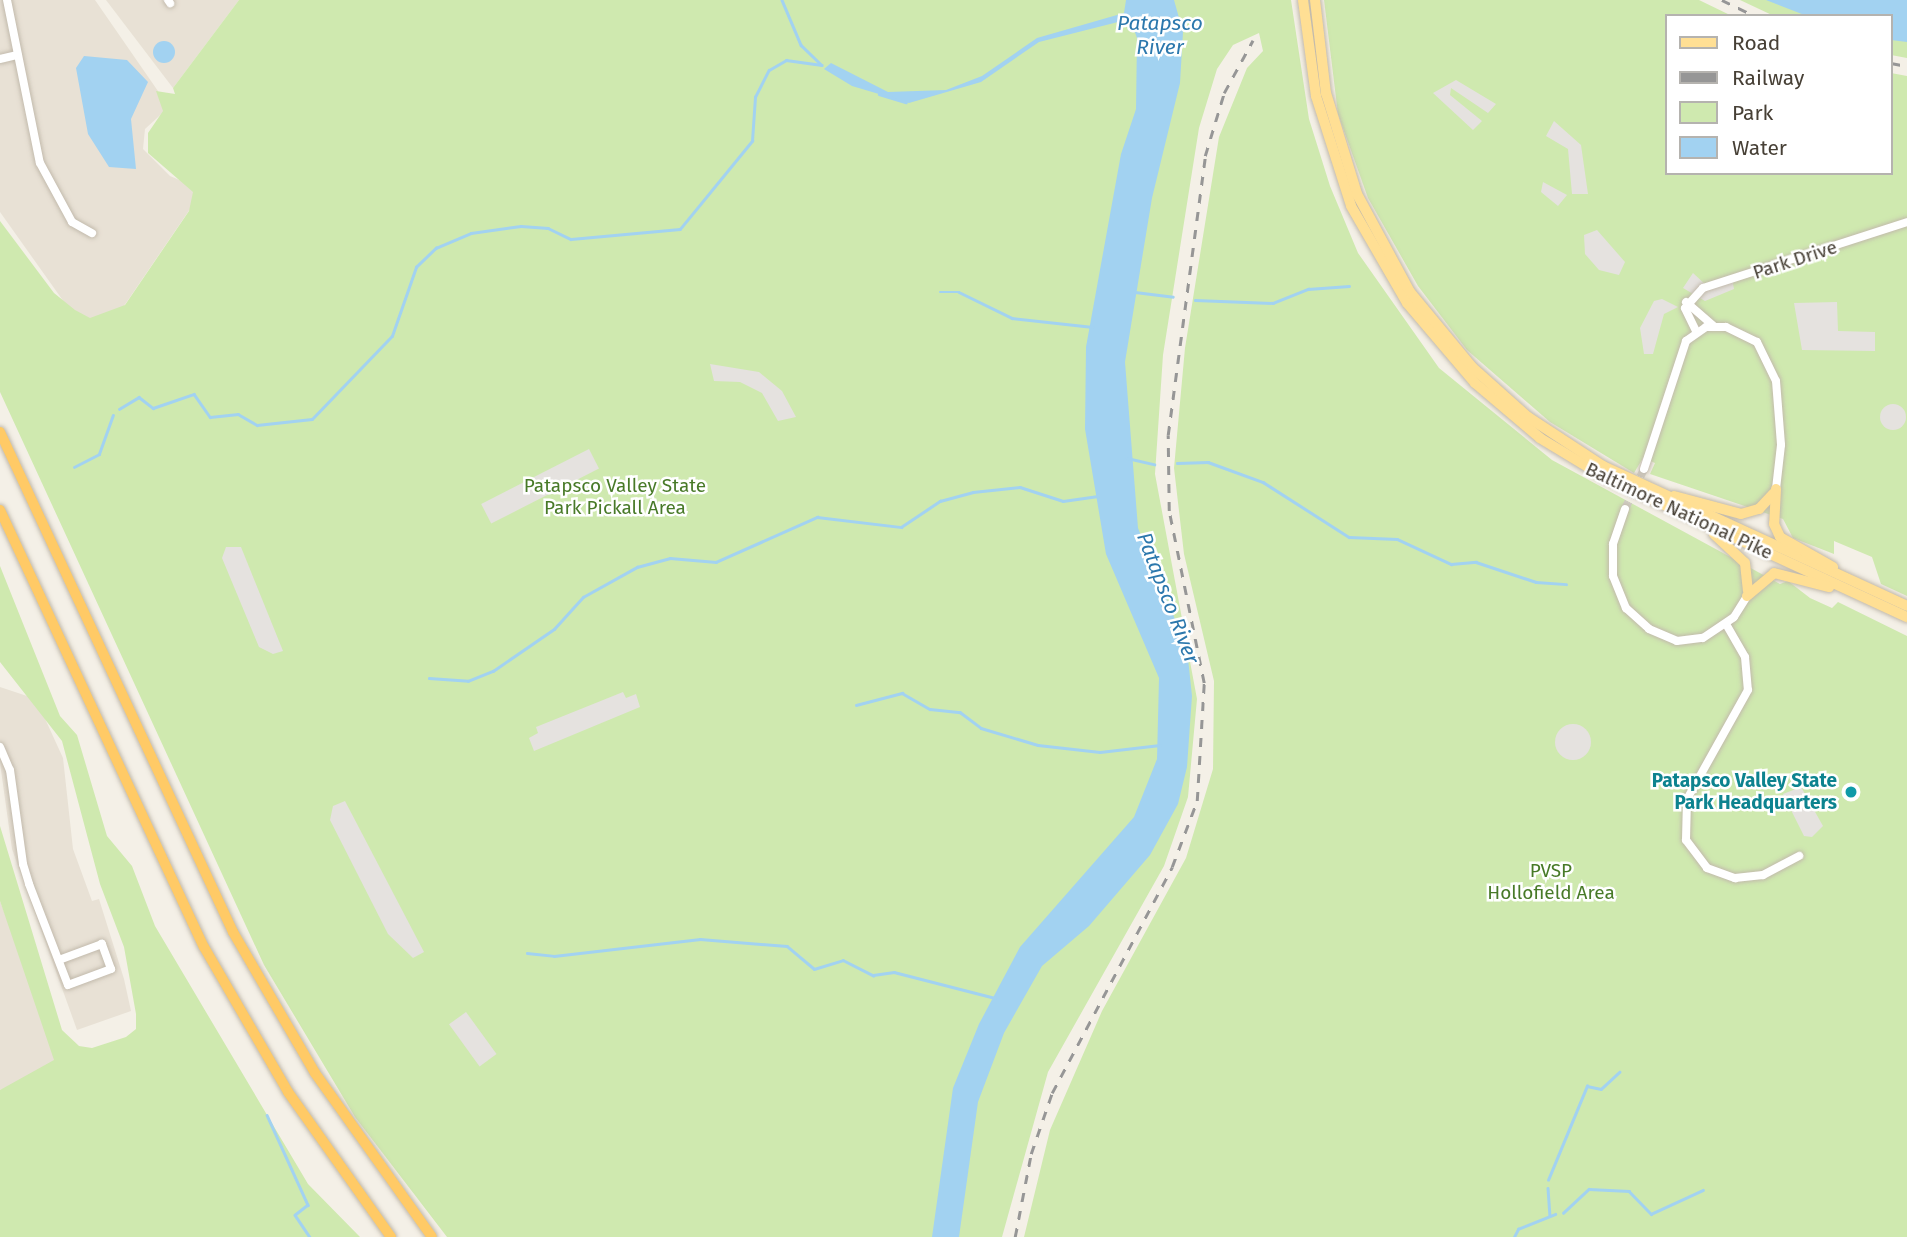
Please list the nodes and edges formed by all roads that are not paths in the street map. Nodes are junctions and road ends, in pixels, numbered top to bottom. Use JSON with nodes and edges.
{"nodes":[{"id":1,"x":7,"y":0,"type":"edge"},
{"id":2,"x":1303,"y":0,"type":"edge"},
{"id":3,"x":1315,"y":0,"type":"edge"},
{"id":4,"x":18,"y":55,"type":"junction"},
{"id":5,"x":0,"y":59,"type":"edge"},
{"id":6,"x":1907,"y":222,"type":"edge"},
{"id":7,"x":92,"y":233,"type":"dead end"},
{"id":8,"x":1686,"y":302,"type":"junction"},
{"id":9,"x":1714,"y":326,"type":"junction"},
{"id":10,"x":1696,"y":331,"type":"junction"},
{"id":11,"x":0,"y":432,"type":"edge"},
{"id":12,"x":1644,"y":469,"type":"tunnel mouth"},
{"id":13,"x":1776,"y":489,"type":"junction"},
{"id":14,"x":1665,"y":495,"type":"junction"},
{"id":15,"x":1625,"y":509,"type":"tunnel mouth"},
{"id":16,"x":0,"y":510,"type":"edge"},
{"id":17,"x":1687,"y":516,"type":"junction"},
{"id":18,"x":1850,"y":580,"type":"junction"},
{"id":19,"x":1857,"y":594,"type":"junction"},
{"id":20,"x":1747,"y":596,"type":"junction"},
{"id":21,"x":1907,"y":606,"type":"edge"},
{"id":22,"x":1907,"y":617,"type":"edge"},
{"id":23,"x":1726,"y":624,"type":"junction"},
{"id":24,"x":0,"y":747,"type":"edge"},
{"id":25,"x":1799,"y":856,"type":"dead end"},
{"id":26,"x":59,"y":960,"type":"junction"},
{"id":27,"x":391,"y":1237,"type":"edge"},
{"id":28,"x":432,"y":1237,"type":"edge"}],
"edges":[{"from":1,"to":4,"type":"street"},
{"from":2,"to":17,"type":"main road","name":"Baltimore National Pike"},
{"from":3,"to":14,"type":"main road","name":"Baltimore National Pike"},
{"from":4,"to":5,"type":"street"},
{"from":4,"to":7,"type":"street"},
{"from":6,"to":8,"type":"street","name":"Park Drive"},
{"from":8,"to":9,"type":"street"},
{"from":8,"to":10,"type":"street"},
{"from":9,"to":10,"type":"street"},
{"from":9,"to":13,"type":"street"},
{"from":10,"to":12,"type":"street"},
{"from":11,"to":28,"type":"highway"},
{"from":13,"to":14,"type":"main road"},
{"from":13,"to":18,"type":"main road"},
{"from":14,"to":18,"type":"main road","name":"Baltimore National Pike"},
{"from":15,"to":23,"type":"street"},
{"from":16,"to":27,"type":"highway"},
{"from":17,"to":19,"type":"main road","name":"Baltimore National Pike"},
{"from":17,"to":20,"type":"main road"},
{"from":18,"to":21,"type":"main road","name":"Baltimore National Pike"},
{"from":19,"to":20,"type":"main road"},
{"from":19,"to":22,"type":"main road","name":"Baltimore National Pike"},
{"from":20,"to":23,"type":"street"},
{"from":23,"to":25,"type":"street"},
{"from":24,"to":26,"type":"street"},
{"from":26,"to":26,"type":"street"}]}
